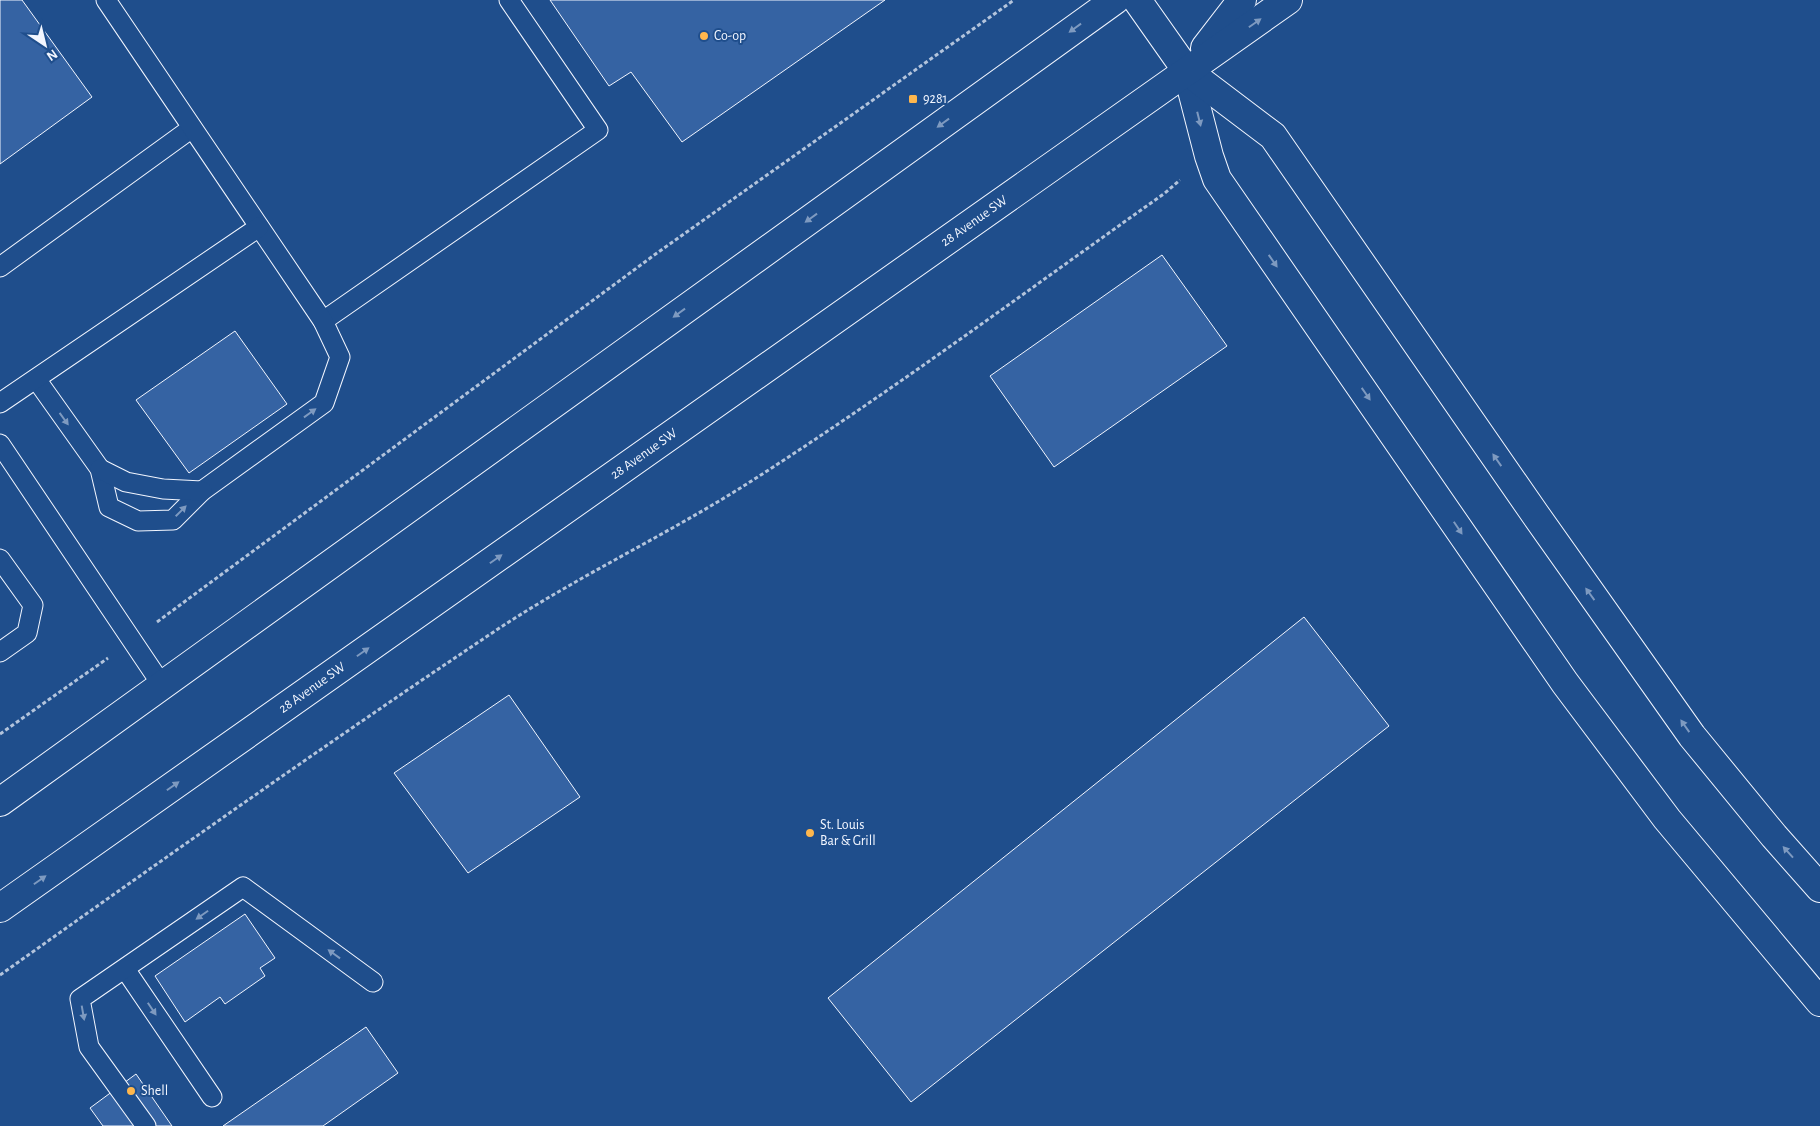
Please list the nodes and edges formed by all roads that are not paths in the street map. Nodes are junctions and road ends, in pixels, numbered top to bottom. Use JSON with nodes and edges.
{"nodes":[{"id":1,"x":106,"y":0,"type":"edge"},
{"id":2,"x":509,"y":0,"type":"edge"},
{"id":3,"x":1115,"y":0,"type":"edge"},
{"id":4,"x":1137,"y":0,"type":"edge"},
{"id":5,"x":1242,"y":0,"type":"edge"},
{"id":6,"x":1288,"y":0,"type":"edge"},
{"id":7,"x":1187,"y":71,"type":"junction"},
{"id":8,"x":192,"y":128,"type":"junction"},
{"id":9,"x":259,"y":227,"type":"junction"},
{"id":10,"x":0,"y":266,"type":"edge"},
{"id":11,"x":323,"y":321,"type":"junction"},
{"id":12,"x":36,"y":379,"type":"junction"},
{"id":13,"x":0,"y":403,"type":"edge"},
{"id":14,"x":0,"y":444,"type":"edge"},
{"id":15,"x":100,"y":469,"type":"junction"},
{"id":16,"x":202,"y":491,"type":"junction"},
{"id":17,"x":1,"y":563,"type":"edge"},
{"id":18,"x":0,"y":652,"type":"edge"},
{"id":19,"x":162,"y":685,"type":"junction"},
{"id":20,"x":0,"y":802,"type":"edge"},
{"id":21,"x":1820,"y":888,"type":"edge"},
{"id":22,"x":0,"y":908,"type":"edge"},
{"id":23,"x":125,"y":969,"type":"junction"},
{"id":24,"x":373,"y":982,"type":"dead end"},
{"id":25,"x":1820,"y":1002,"type":"edge"},
{"id":26,"x":212,"y":1097,"type":"dead end"},
{"id":27,"x":146,"y":1126,"type":"edge"}],
"edges":[{"from":1,"to":8,"type":"lane"},
{"from":2,"to":11,"type":"lane"},
{"from":3,"to":19,"type":"main road","one_way":true},
{"from":4,"to":7,"type":"main road"},
{"from":5,"to":7,"type":"main road"},
{"from":7,"to":6,"type":"main road","name":"28 Avenue SW","one_way":true},
{"from":21,"to":7,"type":"main road","one_way":true},
{"from":22,"to":7,"type":"main road","name":"28 Avenue SW","one_way":true},
{"from":7,"to":25,"type":"main road","one_way":true},
{"from":8,"to":9,"type":"lane"},
{"from":8,"to":10,"type":"lane"},
{"from":9,"to":11,"type":"lane"},
{"from":9,"to":12,"type":"lane"},
{"from":16,"to":11,"type":"lane","one_way":true},
{"from":12,"to":13,"type":"lane"},
{"from":12,"to":15,"type":"lane","one_way":true},
{"from":14,"to":19,"type":"lane"},
{"from":15,"to":16,"type":"lane"},
{"from":15,"to":16,"type":"lane","one_way":true},
{"from":17,"to":18,"type":"lane"},
{"from":19,"to":20,"type":"main road"},
{"from":24,"to":23,"type":"lane","one_way":true},
{"from":23,"to":26,"type":"lane","one_way":true},
{"from":23,"to":27,"type":"lane","one_way":true}]}
